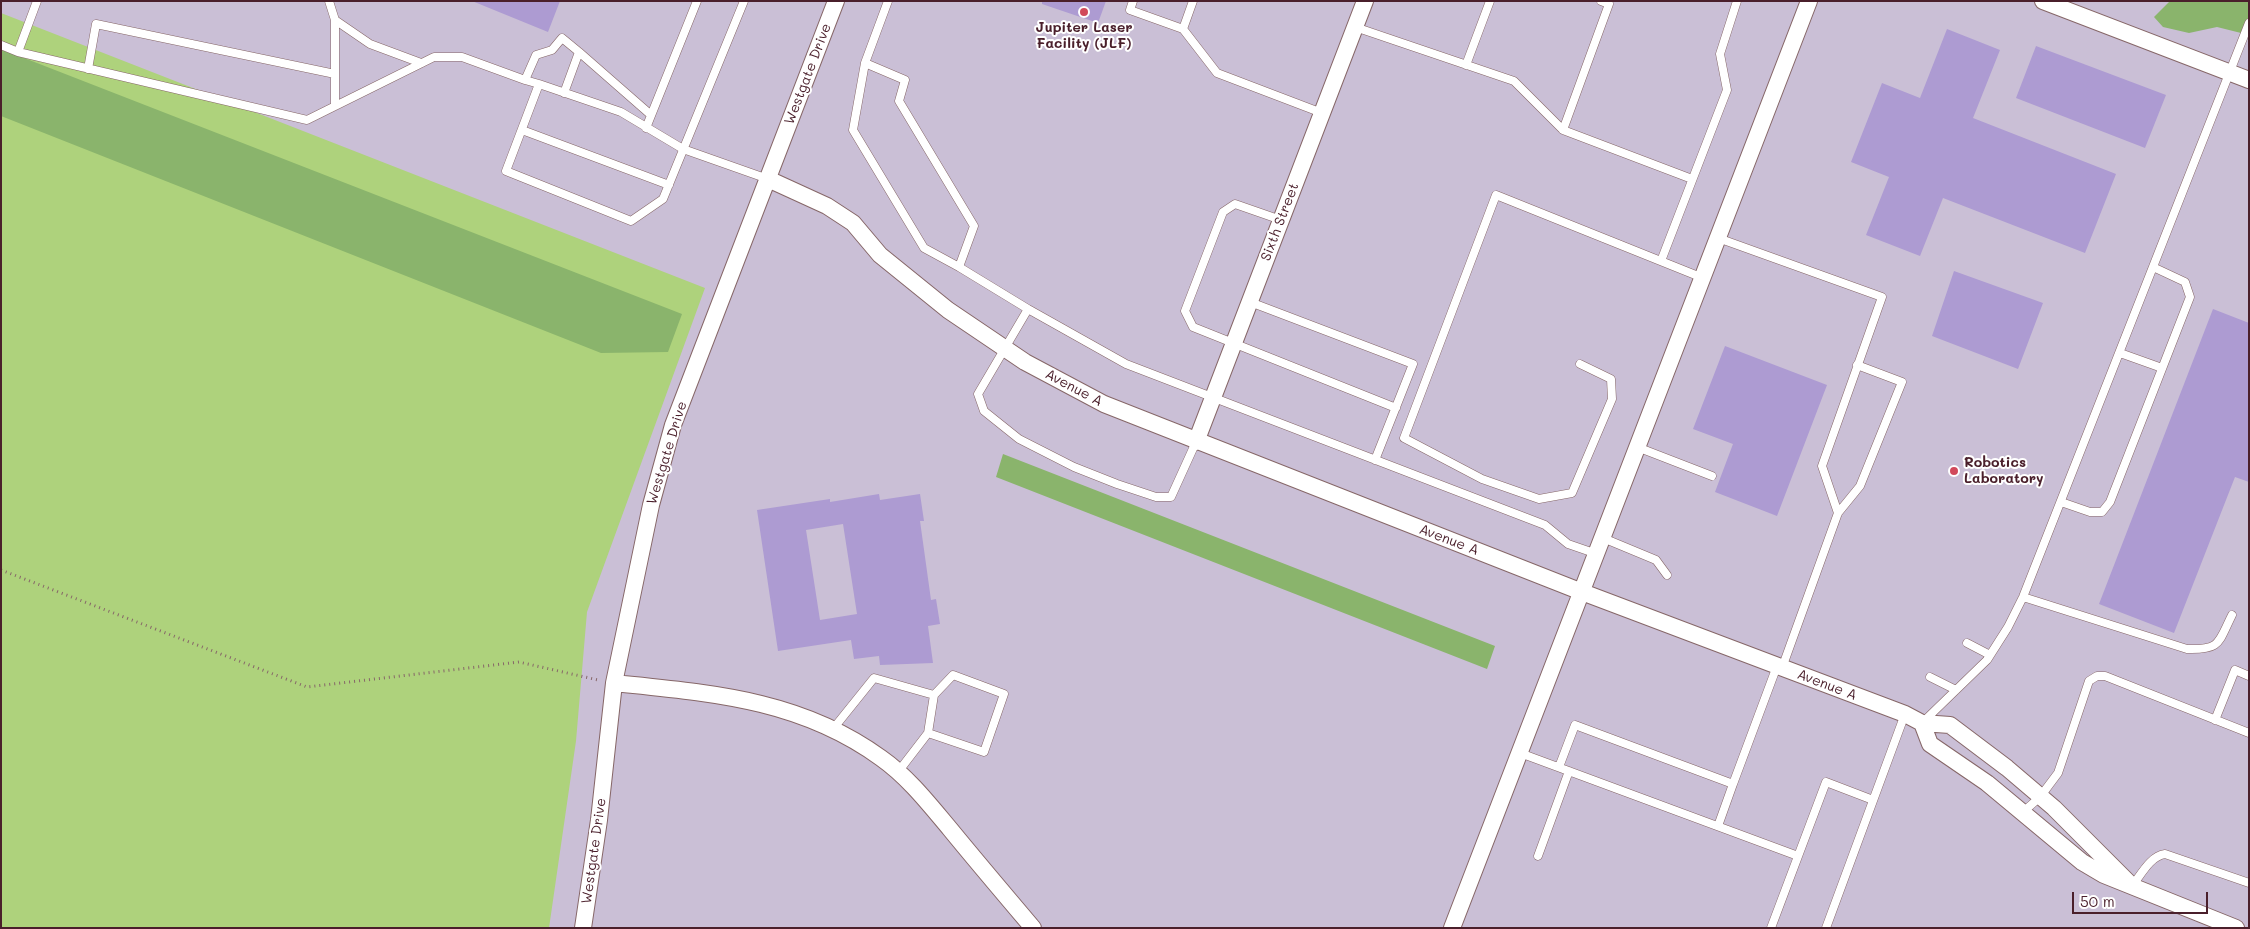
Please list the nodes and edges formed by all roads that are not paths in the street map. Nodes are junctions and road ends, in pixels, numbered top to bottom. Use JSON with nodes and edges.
{"nodes":[{"id":1,"x":37,"y":1,"type":"edge"},
{"id":2,"x":329,"y":1,"type":"edge"},
{"id":3,"x":697,"y":1,"type":"edge"},
{"id":4,"x":744,"y":1,"type":"edge"},
{"id":5,"x":836,"y":1,"type":"edge"},
{"id":6,"x":888,"y":1,"type":"edge"},
{"id":7,"x":1133,"y":1,"type":"edge"},
{"id":8,"x":1192,"y":1,"type":"edge"},
{"id":9,"x":1365,"y":1,"type":"edge"},
{"id":10,"x":1490,"y":1,"type":"edge"},
{"id":11,"x":1601,"y":1,"type":"edge"},
{"id":12,"x":1737,"y":1,"type":"edge"},
{"id":13,"x":1809,"y":1,"type":"edge"},
{"id":14,"x":2043,"y":1,"type":"edge"},
{"id":15,"x":335,"y":20,"type":"junction"},
{"id":16,"x":2249,"y":23,"type":"edge"},
{"id":17,"x":1355,"y":27,"type":"junction"},
{"id":18,"x":1183,"y":29,"type":"junction"},
{"id":19,"x":1,"y":46,"type":"edge"},
{"id":20,"x":18,"y":52,"type":"junction"},
{"id":21,"x":578,"y":52,"type":"junction"},
{"id":22,"x":421,"y":63,"type":"junction"},
{"id":23,"x":865,"y":63,"type":"junction"},
{"id":24,"x":1466,"y":65,"type":"junction"},
{"id":25,"x":88,"y":69,"type":"junction"},
{"id":26,"x":2230,"y":73,"type":"junction"},
{"id":27,"x":335,"y":74,"type":"junction"},
{"id":28,"x":525,"y":80,"type":"junction"},
{"id":29,"x":2249,"y":80,"type":"edge"},
{"id":30,"x":539,"y":84,"type":"junction"},
{"id":31,"x":564,"y":93,"type":"junction"},
{"id":32,"x":335,"y":105,"type":"junction"},
{"id":33,"x":1322,"y":113,"type":"junction"},
{"id":34,"x":651,"y":115,"type":"junction"},
{"id":35,"x":646,"y":128,"type":"junction"},
{"id":36,"x":522,"y":130,"type":"junction"},
{"id":37,"x":1563,"y":130,"type":"junction"},
{"id":38,"x":683,"y":149,"type":"junction"},
{"id":39,"x":768,"y":179,"type":"junction"},
{"id":40,"x":1692,"y":179,"type":"junction"},
{"id":41,"x":669,"y":185,"type":"junction"},
{"id":42,"x":1281,"y":220,"type":"junction"},
{"id":43,"x":1718,"y":238,"type":"junction"},
{"id":44,"x":1660,"y":260,"type":"junction"},
{"id":45,"x":958,"y":267,"type":"junction"},
{"id":46,"x":2153,"y":267,"type":"junction"},
{"id":47,"x":1703,"y":278,"type":"junction"},
{"id":48,"x":1250,"y":302,"type":"junction"},
{"id":49,"x":1028,"y":310,"type":"junction"},
{"id":50,"x":1234,"y":344,"type":"junction"},
{"id":51,"x":1006,"y":349,"type":"junction"},
{"id":52,"x":2120,"y":353,"type":"junction"},
{"id":53,"x":1580,"y":364,"type":"dead end"},
{"id":54,"x":1857,"y":365,"type":"junction"},
{"id":55,"x":2162,"y":368,"type":"junction"},
{"id":56,"x":1212,"y":398,"type":"junction"},
{"id":57,"x":1396,"y":408,"type":"junction"},
{"id":58,"x":1196,"y":442,"type":"junction"},
{"id":59,"x":1638,"y":447,"type":"junction"},
{"id":60,"x":1375,"y":460,"type":"junction"},
{"id":61,"x":1712,"y":476,"type":"dead end"},
{"id":62,"x":2061,"y":502,"type":"junction"},
{"id":63,"x":1838,"y":513,"type":"junction"},
{"id":64,"x":1602,"y":538,"type":"junction"},
{"id":65,"x":1596,"y":554,"type":"junction"},
{"id":66,"x":1667,"y":576,"type":"dead end"},
{"id":67,"x":1582,"y":592,"type":"junction"},
{"id":68,"x":2024,"y":597,"type":"junction"},
{"id":69,"x":2232,"y":615,"type":"dead end"},
{"id":70,"x":1967,"y":643,"type":"dead end"},
{"id":71,"x":1990,"y":655,"type":"junction"},
{"id":72,"x":1780,"y":667,"type":"junction"},
{"id":73,"x":2249,"y":676,"type":"edge"},
{"id":74,"x":1930,"y":677,"type":"dead end"},
{"id":75,"x":614,"y":683,"type":"junction"},
{"id":76,"x":1956,"y":690,"type":"junction"},
{"id":77,"x":934,"y":695,"type":"junction"},
{"id":78,"x":1905,"y":714,"type":"junction"},
{"id":79,"x":2215,"y":720,"type":"junction"},
{"id":80,"x":1922,"y":723,"type":"junction"},
{"id":81,"x":833,"y":729,"type":"junction"},
{"id":82,"x":928,"y":733,"type":"junction"},
{"id":83,"x":2249,"y":733,"type":"edge"},
{"id":84,"x":1520,"y":753,"type":"junction"},
{"id":85,"x":1559,"y":767,"type":"junction"},
{"id":86,"x":1569,"y":771,"type":"junction"},
{"id":87,"x":898,"y":772,"type":"junction"},
{"id":88,"x":1734,"y":784,"type":"junction"},
{"id":89,"x":2040,"y":797,"type":"junction"},
{"id":90,"x":1873,"y":800,"type":"junction"},
{"id":91,"x":2022,"y":813,"type":"junction"},
{"id":92,"x":1718,"y":826,"type":"junction"},
{"id":93,"x":1538,"y":856,"type":"dead end"},
{"id":94,"x":1798,"y":856,"type":"junction"},
{"id":95,"x":2249,"y":883,"type":"edge"},
{"id":96,"x":2132,"y":886,"type":"junction"},
{"id":97,"x":582,"y":928,"type":"edge"},
{"id":98,"x":1033,"y":928,"type":"edge"},
{"id":99,"x":1452,"y":928,"type":"edge"},
{"id":100,"x":1771,"y":928,"type":"edge"},
{"id":101,"x":1826,"y":928,"type":"edge"},
{"id":102,"x":2236,"y":928,"type":"edge"}],
"edges":[{"from":1,"to":20,"type":"lane"},
{"from":2,"to":15,"type":"lane"},
{"from":3,"to":34,"type":"lane"},
{"from":4,"to":38,"type":"lane"},
{"from":5,"to":39,"type":"street","name":"Westgate Drive"},
{"from":6,"to":23,"type":"lane"},
{"from":7,"to":18,"type":"lane"},
{"from":8,"to":18,"type":"lane"},
{"from":9,"to":17,"type":"street","name":"Sixth Street"},
{"from":10,"to":24,"type":"lane"},
{"from":11,"to":37,"type":"lane"},
{"from":12,"to":40,"type":"lane"},
{"from":13,"to":43,"type":"street"},
{"from":14,"to":26,"type":"street"},
{"from":15,"to":22,"type":"lane"},
{"from":15,"to":27,"type":"lane"},
{"from":16,"to":26,"type":"lane"},
{"from":17,"to":24,"type":"lane"},
{"from":17,"to":33,"type":"street","name":"Sixth Street"},
{"from":18,"to":33,"type":"lane"},
{"from":19,"to":20,"type":"lane"},
{"from":20,"to":25,"type":"lane"},
{"from":21,"to":28,"type":"lane"},
{"from":21,"to":31,"type":"lane"},
{"from":21,"to":34,"type":"lane"},
{"from":22,"to":28,"type":"lane"},
{"from":22,"to":32,"type":"lane"},
{"from":23,"to":45,"type":"lane"},
{"from":23,"to":45,"type":"lane"},
{"from":24,"to":37,"type":"lane"},
{"from":25,"to":27,"type":"lane"},
{"from":25,"to":32,"type":"lane"},
{"from":26,"to":29,"type":"street"},
{"from":26,"to":46,"type":"lane"},
{"from":27,"to":32,"type":"lane"},
{"from":28,"to":30,"type":"lane"},
{"from":30,"to":31,"type":"lane"},
{"from":30,"to":36,"type":"lane"},
{"from":31,"to":35,"type":"lane"},
{"from":33,"to":42,"type":"street","name":"Sixth Street"},
{"from":34,"to":35,"type":"lane"},
{"from":35,"to":38,"type":"lane"},
{"from":36,"to":41,"type":"lane"},
{"from":36,"to":41,"type":"lane"},
{"from":37,"to":40,"type":"lane"},
{"from":38,"to":39,"type":"lane"},
{"from":38,"to":41,"type":"lane"},
{"from":39,"to":51,"type":"street","name":"Avenue A"},
{"from":39,"to":75,"type":"street","name":"Westgate Drive"},
{"from":40,"to":44,"type":"lane"},
{"from":42,"to":48,"type":"street","name":"Sixth Street"},
{"from":42,"to":50,"type":"lane"},
{"from":43,"to":47,"type":"street"},
{"from":43,"to":54,"type":"lane"},
{"from":44,"to":47,"type":"lane"},
{"from":44,"to":53,"type":"lane"},
{"from":45,"to":49,"type":"lane"},
{"from":46,"to":52,"type":"lane"},
{"from":46,"to":55,"type":"lane"},
{"from":47,"to":59,"type":"street"},
{"from":48,"to":50,"type":"street","name":"Sixth Street"},
{"from":48,"to":57,"type":"lane"},
{"from":49,"to":51,"type":"lane"},
{"from":49,"to":56,"type":"lane"},
{"from":50,"to":56,"type":"street","name":"Sixth Street"},
{"from":50,"to":57,"type":"lane"},
{"from":51,"to":58,"type":"street","name":"Avenue A"},
{"from":51,"to":58,"type":"lane"},
{"from":52,"to":55,"type":"lane"},
{"from":52,"to":62,"type":"lane"},
{"from":54,"to":63,"type":"lane"},
{"from":54,"to":63,"type":"lane"},
{"from":55,"to":62,"type":"lane"},
{"from":56,"to":58,"type":"street","name":"Sixth Street"},
{"from":56,"to":60,"type":"lane"},
{"from":57,"to":60,"type":"lane"},
{"from":58,"to":67,"type":"street","name":"Avenue A"},
{"from":59,"to":61,"type":"lane"},
{"from":59,"to":64,"type":"street"},
{"from":60,"to":65,"type":"lane"},
{"from":62,"to":68,"type":"lane"},
{"from":63,"to":72,"type":"lane"},
{"from":64,"to":65,"type":"street"},
{"from":64,"to":66,"type":"lane"},
{"from":65,"to":67,"type":"street"},
{"from":67,"to":72,"type":"street","name":"Avenue A"},
{"from":67,"to":84,"type":"street"},
{"from":68,"to":69,"type":"lane"},
{"from":68,"to":71,"type":"lane"},
{"from":70,"to":71,"type":"lane"},
{"from":71,"to":76,"type":"lane"},
{"from":72,"to":78,"type":"street","name":"Avenue A"},
{"from":72,"to":88,"type":"lane"},
{"from":73,"to":79,"type":"lane"},
{"from":74,"to":76,"type":"lane"},
{"from":75,"to":81,"type":"street"},
{"from":75,"to":97,"type":"street","name":"Westgate Drive"},
{"from":76,"to":80,"type":"lane"},
{"from":77,"to":81,"type":"lane"},
{"from":77,"to":82,"type":"lane"},
{"from":77,"to":82,"type":"lane"},
{"from":78,"to":80,"type":"street","name":"Avenue A"},
{"from":78,"to":90,"type":"lane"},
{"from":79,"to":83,"type":"lane"},
{"from":79,"to":89,"type":"lane"},
{"from":80,"to":89,"type":"street"},
{"from":80,"to":91,"type":"street"},
{"from":81,"to":87,"type":"street"},
{"from":82,"to":87,"type":"lane"},
{"from":84,"to":85,"type":"lane"},
{"from":84,"to":99,"type":"street"},
{"from":85,"to":86,"type":"lane"},
{"from":85,"to":88,"type":"lane"},
{"from":86,"to":92,"type":"lane"},
{"from":86,"to":93,"type":"lane"},
{"from":87,"to":98,"type":"street"},
{"from":88,"to":92,"type":"lane"},
{"from":89,"to":91,"type":"lane"},
{"from":89,"to":96,"type":"street"},
{"from":90,"to":94,"type":"lane"},
{"from":90,"to":101,"type":"lane"},
{"from":91,"to":96,"type":"street"},
{"from":92,"to":94,"type":"lane"},
{"from":94,"to":100,"type":"lane"},
{"from":95,"to":96,"type":"lane"},
{"from":96,"to":102,"type":"street"}]}
